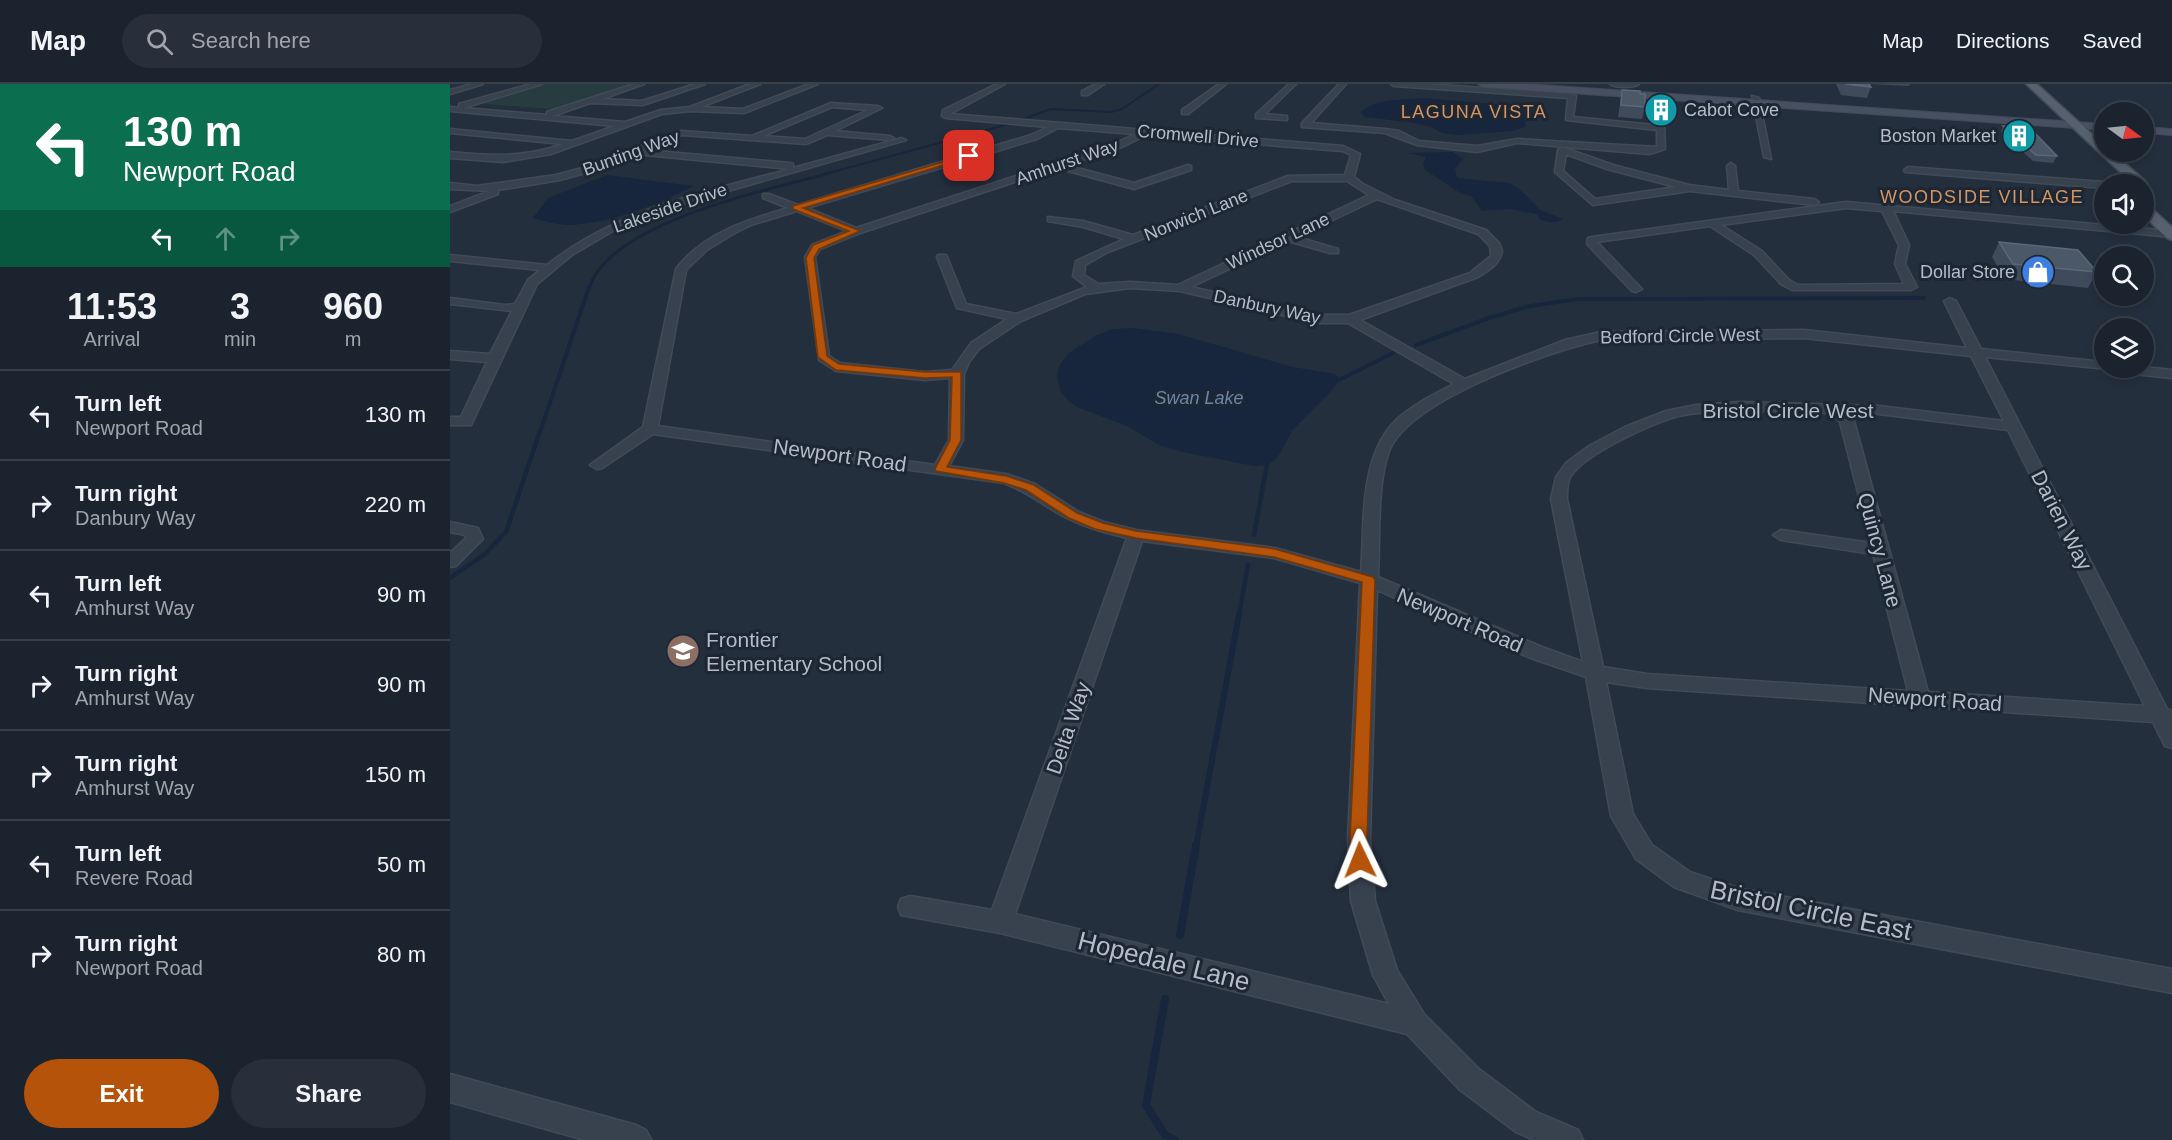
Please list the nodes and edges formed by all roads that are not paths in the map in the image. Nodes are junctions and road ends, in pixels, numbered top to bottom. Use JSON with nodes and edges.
{"nodes":[{"id":1,"x":480,"y":84,"type":"edge"},
{"id":2,"x":539,"y":84,"type":"edge"},
{"id":3,"x":641,"y":84,"type":"edge"},
{"id":4,"x":702,"y":84,"type":"edge"},
{"id":5,"x":758,"y":84,"type":"edge"},
{"id":6,"x":815,"y":84,"type":"edge"},
{"id":7,"x":1002,"y":84,"type":"edge"},
{"id":8,"x":1101,"y":84,"type":"edge"},
{"id":9,"x":1223,"y":84,"type":"edge"},
{"id":10,"x":1293,"y":84,"type":"edge"},
{"id":11,"x":1343,"y":84,"type":"edge"},
{"id":12,"x":1394,"y":84,"type":"edge"},
{"id":13,"x":1483,"y":84,"type":"edge"},
{"id":14,"x":1547,"y":84,"type":"edge"},
{"id":15,"x":1613,"y":84,"type":"edge"},
{"id":16,"x":1636,"y":84,"type":"edge"},
{"id":17,"x":2031,"y":84,"type":"edge"},
{"id":18,"x":450,"y":92,"type":"edge"},
{"id":19,"x":1085,"y":93,"type":"dead end"},
{"id":20,"x":1756,"y":100,"type":"junction"},
{"id":21,"x":590,"y":101,"type":"junction"},
{"id":22,"x":450,"y":109,"type":"edge"},
{"id":23,"x":690,"y":109,"type":"junction"},
{"id":24,"x":1185,"y":112,"type":"dead end"},
{"id":25,"x":543,"y":117,"type":"junction"},
{"id":26,"x":1284,"y":118,"type":"dead end"},
{"id":27,"x":2045,"y":118,"type":"junction"},
{"id":28,"x":2073,"y":122,"type":"junction"},
{"id":29,"x":2094,"y":122,"type":"edge"},
{"id":30,"x":628,"y":124,"type":"junction"},
{"id":31,"x":1057,"y":125,"type":"junction"},
{"id":32,"x":2094,"y":125,"type":"edge"},
{"id":33,"x":2154,"y":125,"type":"edge"},
{"id":34,"x":2172,"y":126,"type":"edge"},
{"id":35,"x":450,"y":131,"type":"edge"},
{"id":36,"x":2154,"y":131,"type":"edge"},
{"id":37,"x":826,"y":132,"type":"junction"},
{"id":38,"x":1146,"y":132,"type":"junction"},
{"id":39,"x":2172,"y":132,"type":"edge"},
{"id":40,"x":753,"y":138,"type":"junction"},
{"id":41,"x":2066,"y":139,"type":"dead end"},
{"id":42,"x":580,"y":143,"type":"junction"},
{"id":43,"x":634,"y":151,"type":"junction"},
{"id":44,"x":450,"y":155,"type":"edge"},
{"id":45,"x":1768,"y":157,"type":"dead end"},
{"id":46,"x":1059,"y":166,"type":"junction"},
{"id":47,"x":1731,"y":166,"type":"dead end"},
{"id":48,"x":801,"y":167,"type":"junction"},
{"id":49,"x":1188,"y":168,"type":"dead end"},
{"id":50,"x":1908,"y":170,"type":"dead end"},
{"id":51,"x":2099,"y":170,"type":"dead end"},
{"id":52,"x":2104,"y":174,"type":"edge"},
{"id":53,"x":2129,"y":174,"type":"edge"},
{"id":54,"x":1349,"y":178,"type":"junction"},
{"id":55,"x":2094,"y":184,"type":"edge"},
{"id":56,"x":450,"y":186,"type":"edge"},
{"id":57,"x":511,"y":186,"type":"junction"},
{"id":58,"x":1691,"y":188,"type":"junction"},
{"id":59,"x":450,"y":192,"type":"edge"},
{"id":60,"x":1734,"y":194,"type":"junction"},
{"id":61,"x":1377,"y":195,"type":"junction"},
{"id":62,"x":485,"y":196,"type":"junction"},
{"id":63,"x":766,"y":196,"type":"dead end"},
{"id":64,"x":1846,"y":205,"type":"junction"},
{"id":65,"x":796,"y":208,"type":"junction"},
{"id":66,"x":1886,"y":208,"type":"junction"},
{"id":67,"x":450,"y":209,"type":"edge"},
{"id":68,"x":2154,"y":218,"type":"edge"},
{"id":69,"x":1051,"y":219,"type":"dead end"},
{"id":70,"x":1712,"y":224,"type":"junction"},
{"id":71,"x":856,"y":231,"type":"junction"},
{"id":72,"x":2172,"y":234,"type":"edge"},
{"id":73,"x":1287,"y":237,"type":"junction"},
{"id":74,"x":1135,"y":239,"type":"junction"},
{"id":75,"x":1334,"y":251,"type":"dead end"},
{"id":76,"x":942,"y":257,"type":"dead end"},
{"id":77,"x":450,"y":258,"type":"edge"},
{"id":78,"x":549,"y":268,"type":"junction"},
{"id":79,"x":1096,"y":288,"type":"junction"},
{"id":80,"x":1180,"y":288,"type":"junction"},
{"id":81,"x":1636,"y":290,"type":"dead end"},
{"id":82,"x":450,"y":301,"type":"edge"},
{"id":83,"x":1950,"y":301,"type":"dead end"},
{"id":84,"x":519,"y":307,"type":"junction"},
{"id":85,"x":1017,"y":318,"type":"junction"},
{"id":86,"x":1350,"y":319,"type":"junction"},
{"id":87,"x":1978,"y":352,"type":"junction"},
{"id":88,"x":450,"y":355,"type":"edge"},
{"id":89,"x":495,"y":358,"type":"junction"},
{"id":90,"x":2094,"y":365,"type":"edge"},
{"id":91,"x":2154,"y":372,"type":"edge"},
{"id":92,"x":957,"y":374,"type":"junction"},
{"id":93,"x":2172,"y":374,"type":"edge"},
{"id":94,"x":1464,"y":384,"type":"junction"},
{"id":95,"x":1834,"y":408,"type":"junction"},
{"id":96,"x":450,"y":421,"type":"edge"},
{"id":97,"x":2015,"y":427,"type":"junction"},
{"id":98,"x":651,"y":429,"type":"junction"},
{"id":99,"x":597,"y":465,"type":"dead end"},
{"id":100,"x":940,"y":469,"type":"junction"},
{"id":101,"x":450,"y":527,"type":"edge"},
{"id":102,"x":1136,"y":535,"type":"junction"},
{"id":103,"x":1781,"y":535,"type":"dead end"},
{"id":104,"x":1880,"y":550,"type":"junction"},
{"id":105,"x":450,"y":562,"type":"edge"},
{"id":106,"x":1369,"y":580,"type":"junction"},
{"id":107,"x":1595,"y":673,"type":"junction"},
{"id":108,"x":1919,"y":697,"type":"junction"},
{"id":109,"x":2166,"y":717,"type":"edge"},
{"id":110,"x":2172,"y":740,"type":"edge"},
{"id":111,"x":910,"y":907,"type":"dead end"},
{"id":112,"x":1000,"y":922,"type":"junction"},
{"id":113,"x":2172,"y":981,"type":"edge"},
{"id":114,"x":1415,"y":1023,"type":"junction"},
{"id":115,"x":450,"y":1088,"type":"edge"},
{"id":116,"x":1525,"y":1131,"type":"edge"},
{"id":117,"x":636,"y":1140,"type":"edge"},
{"id":118,"x":1568,"y":1140,"type":"edge"}],
"edges":[{"from":1,"to":18,"type":"street"},
{"from":2,"to":22,"type":"street"},
{"from":3,"to":21,"type":"street"},
{"from":4,"to":21,"type":"street"},
{"from":5,"to":23,"type":"street"},
{"from":6,"to":23,"type":"street"},
{"from":7,"to":31,"type":"street","name":"Cromwell Drive"},
{"from":8,"to":19,"type":"street"},
{"from":9,"to":24,"type":"street"},
{"from":10,"to":26,"type":"street"},
{"from":11,"to":12,"type":"street"},
{"from":13,"to":20,"type":"main road"},
{"from":14,"to":20,"type":"main road"},
{"from":15,"to":16,"type":"street"},
{"from":17,"to":28,"type":"main road"},
{"from":20,"to":27,"type":"main road"},
{"from":20,"to":45,"type":"street"},
{"from":21,"to":25,"type":"street"},
{"from":22,"to":25,"type":"street"},
{"from":23,"to":30,"type":"street"},
{"from":25,"to":30,"type":"street"},
{"from":27,"to":28,"type":"main road"},
{"from":27,"to":41,"type":"main road"},
{"from":28,"to":29,"type":"main road"},
{"from":28,"to":32,"type":"main road"},
{"from":28,"to":53,"type":"main road"},
{"from":30,"to":42,"type":"street"},
{"from":31,"to":38,"type":"street","name":"Cromwell Drive"},
{"from":31,"to":65,"type":"street"},
{"from":33,"to":34,"type":"main road"},
{"from":35,"to":42,"type":"street"},
{"from":36,"to":39,"type":"main road"},
{"from":37,"to":40,"type":"street","name":"Bunting Way"},
{"from":37,"to":40,"type":"street","name":"Bunting Way"},
{"from":37,"to":48,"type":"street","name":"Lakeside Drive"},
{"from":38,"to":46,"type":"street","name":"Amhurst Way"},
{"from":38,"to":54,"type":"street","name":"Cromwell Drive"},
{"from":40,"to":43,"type":"street","name":"Bunting Way"},
{"from":42,"to":44,"type":"street"},
{"from":43,"to":48,"type":"street"},
{"from":43,"to":57,"type":"street","name":"Bunting Way"},
{"from":46,"to":49,"type":"street"},
{"from":46,"to":71,"type":"street","name":"Amhurst Way"},
{"from":47,"to":60,"type":"street"},
{"from":48,"to":78,"type":"street","name":"Lakeside Drive"},
{"from":50,"to":55,"type":"street"},
{"from":51,"to":52,"type":"main road"},
{"from":54,"to":61,"type":"street","name":"Danbury Way"},
{"from":54,"to":74,"type":"street","name":"Norwich Lane"},
{"from":56,"to":57,"type":"street"},
{"from":57,"to":62,"type":"street"},
{"from":58,"to":58,"type":"street"},
{"from":58,"to":60,"type":"street"},
{"from":59,"to":62,"type":"street"},
{"from":60,"to":64,"type":"street"},
{"from":61,"to":73,"type":"street","name":"Windsor Lane"},
{"from":61,"to":86,"type":"street","name":"Danbury Way"},
{"from":62,"to":67,"type":"street"},
{"from":63,"to":65,"type":"street"},
{"from":64,"to":66,"type":"street"},
{"from":64,"to":70,"type":"street"},
{"from":65,"to":71,"type":"street"},
{"from":65,"to":98,"type":"street"},
{"from":66,"to":70,"type":"street"},
{"from":66,"to":72,"type":"street"},
{"from":68,"to":72,"type":"main road"},
{"from":69,"to":74,"type":"street"},
{"from":70,"to":81,"type":"street"},
{"from":71,"to":92,"type":"street","name":"Amhurst Way"},
{"from":73,"to":75,"type":"street"},
{"from":73,"to":80,"type":"street","name":"Windsor Lane"},
{"from":74,"to":79,"type":"street","name":"Norwich Lane"},
{"from":76,"to":85,"type":"street"},
{"from":77,"to":78,"type":"street"},
{"from":78,"to":84,"type":"street","name":"Lakeside Drive"},
{"from":79,"to":80,"type":"street","name":"Danbury Way"},
{"from":79,"to":85,"type":"street","name":"Danbury Way"},
{"from":80,"to":86,"type":"street","name":"Danbury Way"},
{"from":82,"to":84,"type":"street"},
{"from":83,"to":87,"type":"street","name":"Darien Way"},
{"from":84,"to":89,"type":"street","name":"Lakeside Drive"},
{"from":85,"to":92,"type":"street","name":"Danbury Way"},
{"from":86,"to":94,"type":"street"},
{"from":87,"to":90,"type":"street","name":"Bedford Circle West"},
{"from":87,"to":94,"type":"street","name":"Bedford Circle West"},
{"from":87,"to":97,"type":"street","name":"Darien Way"},
{"from":88,"to":89,"type":"street"},
{"from":89,"to":96,"type":"street","name":"Lakeside Drive"},
{"from":91,"to":93,"type":"street"},
{"from":92,"to":100,"type":"street"},
{"from":94,"to":106,"type":"street","name":"Bedford Circle West"},
{"from":95,"to":97,"type":"street","name":"Bristol Circle West"},
{"from":95,"to":104,"type":"street","name":"Quincy Lane"},
{"from":95,"to":107,"type":"street","name":"Bristol Circle West"},
{"from":97,"to":109,"type":"street","name":"Darien Way"},
{"from":98,"to":99,"type":"street"},
{"from":98,"to":100,"type":"street","name":"Newport Road"},
{"from":100,"to":102,"type":"street","name":"Newport Road"},
{"from":101,"to":105,"type":"street"},
{"from":102,"to":106,"type":"street","name":"Newport Road"},
{"from":102,"to":112,"type":"street","name":"Delta Way"},
{"from":103,"to":104,"type":"street"},
{"from":104,"to":108,"type":"street","name":"Quincy Lane"},
{"from":106,"to":107,"type":"street","name":"Newport Road"},
{"from":106,"to":114,"type":"street","name":"Bedford Circle West"},
{"from":107,"to":108,"type":"street","name":"Newport Road"},
{"from":107,"to":113,"type":"street","name":"Bristol Circle East"},
{"from":108,"to":109,"type":"street","name":"Newport Road"},
{"from":109,"to":110,"type":"street","name":"Darien Way"},
{"from":111,"to":112,"type":"street","name":"Hopedale Lane"},
{"from":112,"to":114,"type":"street","name":"Hopedale Lane"},
{"from":114,"to":116,"type":"street","name":"Bedford Circle West"},
{"from":115,"to":117,"type":"street"},
{"from":116,"to":118,"type":"street","name":"Bedford Circle West"}]}
